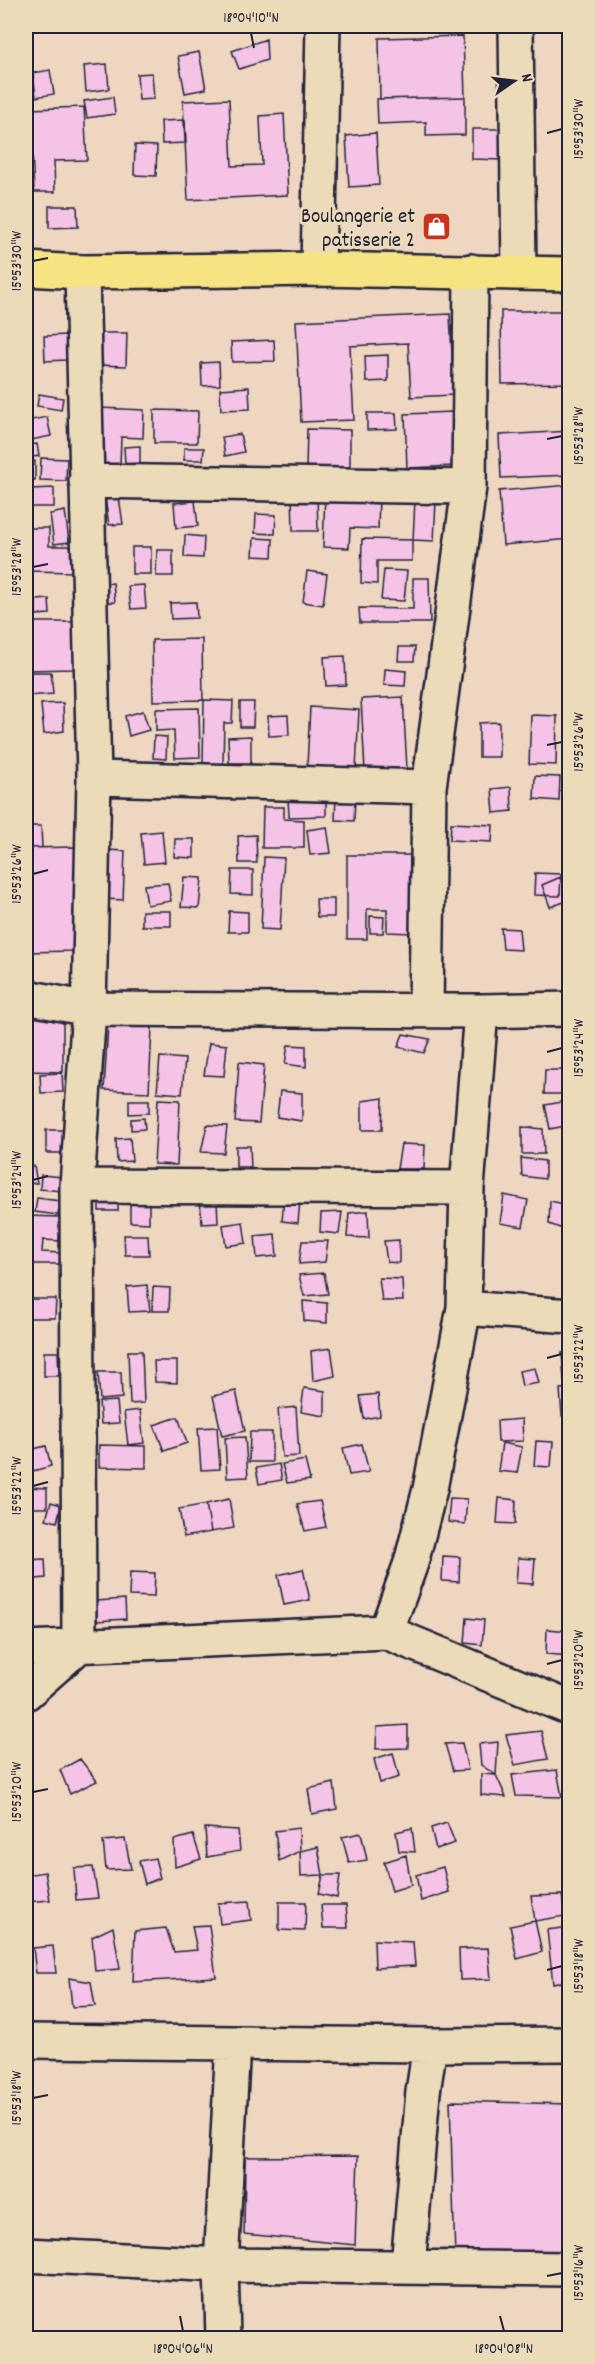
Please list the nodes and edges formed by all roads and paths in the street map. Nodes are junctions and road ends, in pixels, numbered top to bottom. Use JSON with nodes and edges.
{"nodes":[{"id":1,"x":323,"y":26,"type":"edge"},
{"id":2,"x":516,"y":26,"type":"edge"},
{"id":3,"x":26,"y":269,"type":"edge"},
{"id":4,"x":318,"y":269,"type":"junction"},
{"id":5,"x":471,"y":271,"type":"junction"},
{"id":6,"x":82,"y":272,"type":"junction"},
{"id":7,"x":519,"y":272,"type":"junction"},
{"id":8,"x":570,"y":274,"type":"edge"},
{"id":9,"x":86,"y":482,"type":"junction"},
{"id":10,"x":468,"y":487,"type":"junction"},
{"id":11,"x":94,"y":778,"type":"junction"},
{"id":12,"x":429,"y":787,"type":"junction"},
{"id":13,"x":26,"y":997,"type":"edge"},
{"id":14,"x":89,"y":1009,"type":"junction"},
{"id":15,"x":570,"y":1009,"type":"edge"},
{"id":16,"x":426,"y":1010,"type":"junction"},
{"id":17,"x":481,"y":1011,"type":"junction"},
{"id":18,"x":77,"y":1186,"type":"junction"},
{"id":19,"x":467,"y":1188,"type":"junction"},
{"id":20,"x":464,"y":1308,"type":"junction"},
{"id":21,"x":570,"y":1316,"type":"edge"},
{"id":22,"x":386,"y":1632,"type":"junction"},
{"id":23,"x":79,"y":1646,"type":"junction"},
{"id":24,"x":26,"y":1648,"type":"edge"},
{"id":25,"x":26,"y":1693,"type":"edge"},
{"id":26,"x":570,"y":1708,"type":"edge"},
{"id":27,"x":26,"y":2041,"type":"edge"},
{"id":28,"x":233,"y":2043,"type":"junction"},
{"id":29,"x":570,"y":2044,"type":"edge"},
{"id":30,"x":430,"y":2045,"type":"junction"},
{"id":31,"x":26,"y":2254,"type":"edge"},
{"id":32,"x":221,"y":2265,"type":"junction"},
{"id":33,"x":408,"y":2266,"type":"junction"},
{"id":34,"x":570,"y":2269,"type":"edge"},
{"id":35,"x":223,"y":2338,"type":"edge"}],
"edges":[{"from":1,"to":4,"type":"street"},
{"from":2,"to":7,"type":"street"},
{"from":3,"to":6,"type":"main road"},
{"from":4,"to":5,"type":"main road"},
{"from":4,"to":6,"type":"main road"},
{"from":5,"to":7,"type":"main road"},
{"from":5,"to":10,"type":"street"},
{"from":6,"to":9,"type":"street"},
{"from":7,"to":8,"type":"main road"},
{"from":9,"to":10,"type":"street"},
{"from":9,"to":11,"type":"street"},
{"from":10,"to":12,"type":"street"},
{"from":11,"to":12,"type":"street"},
{"from":11,"to":14,"type":"street"},
{"from":12,"to":16,"type":"street"},
{"from":13,"to":14,"type":"street"},
{"from":14,"to":16,"type":"street"},
{"from":14,"to":18,"type":"street"},
{"from":15,"to":17,"type":"street"},
{"from":16,"to":17,"type":"street"},
{"from":17,"to":19,"type":"street"},
{"from":18,"to":19,"type":"street"},
{"from":18,"to":23,"type":"street"},
{"from":19,"to":20,"type":"street"},
{"from":20,"to":21,"type":"street"},
{"from":20,"to":22,"type":"street"},
{"from":22,"to":23,"type":"street"},
{"from":22,"to":26,"type":"street"},
{"from":23,"to":24,"type":"street"},
{"from":23,"to":25,"type":"street"},
{"from":27,"to":28,"type":"street"},
{"from":28,"to":30,"type":"street"},
{"from":28,"to":32,"type":"street"},
{"from":29,"to":30,"type":"street"},
{"from":30,"to":33,"type":"street"},
{"from":31,"to":32,"type":"street"},
{"from":32,"to":33,"type":"street"},
{"from":32,"to":35,"type":"street"},
{"from":33,"to":34,"type":"street"}]}
